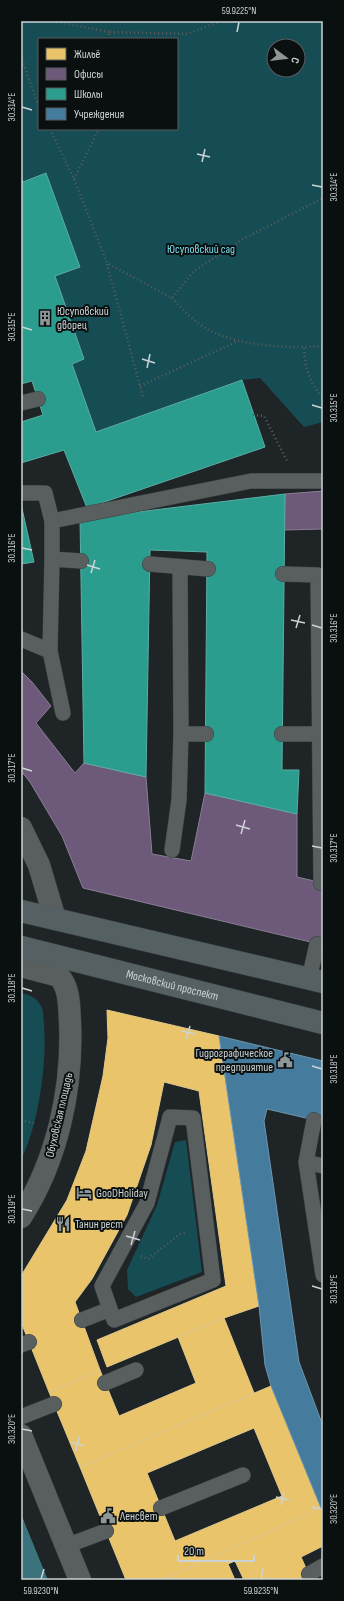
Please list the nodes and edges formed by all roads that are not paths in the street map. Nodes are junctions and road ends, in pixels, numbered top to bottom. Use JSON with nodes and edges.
{"nodes":[{"id":1,"x":38,"y":399,"type":"dead end"},
{"id":2,"x":21,"y":404,"type":"edge"},
{"id":3,"x":323,"y":481,"type":"edge"},
{"id":4,"x":21,"y":493,"type":"edge"},
{"id":5,"x":52,"y":521,"type":"junction"},
{"id":6,"x":52,"y":559,"type":"junction"},
{"id":7,"x":81,"y":561,"type":"dead end"},
{"id":8,"x":150,"y":564,"type":"dead end"},
{"id":9,"x":180,"y":566,"type":"junction"},
{"id":10,"x":208,"y":569,"type":"dead end"},
{"id":11,"x":284,"y":574,"type":"dead end"},
{"id":12,"x":21,"y":639,"type":"edge"},
{"id":13,"x":50,"y":651,"type":"junction"},
{"id":14,"x":63,"y":713,"type":"dead end"},
{"id":15,"x":181,"y":734,"type":"junction"},
{"id":16,"x":206,"y":734,"type":"dead end"},
{"id":17,"x":282,"y":734,"type":"dead end"},
{"id":18,"x":320,"y":734,"type":"junction"},
{"id":19,"x":21,"y":828,"type":"edge"},
{"id":20,"x":172,"y":850,"type":"dead end"},
{"id":21,"x":321,"y":882,"type":"dead end"},
{"id":22,"x":21,"y":911,"type":"edge"},
{"id":23,"x":55,"y":919,"type":"junction"},
{"id":24,"x":318,"y":944,"type":"dead end"},
{"id":25,"x":21,"y":947,"type":"edge"},
{"id":26,"x":21,"y":966,"type":"edge"},
{"id":27,"x":316,"y":980,"type":"edge"},
{"id":28,"x":323,"y":1023,"type":"edge"},
{"id":29,"x":314,"y":1120,"type":"dead end"},
{"id":30,"x":306,"y":1162,"type":"junction"},
{"id":31,"x":323,"y":1166,"type":"edge"},
{"id":32,"x":21,"y":1217,"type":"edge"},
{"id":33,"x":323,"y":1275,"type":"edge"},
{"id":34,"x":110,"y":1309,"type":"junction"},
{"id":35,"x":82,"y":1320,"type":"dead end"},
{"id":36,"x":136,"y":1370,"type":"dead end"},
{"id":37,"x":105,"y":1383,"type":"dead end"},
{"id":38,"x":54,"y":1404,"type":"dead end"},
{"id":39,"x":21,"y":1418,"type":"edge"},
{"id":40,"x":21,"y":1436,"type":"edge"},
{"id":41,"x":243,"y":1475,"type":"dead end"},
{"id":42,"x":161,"y":1508,"type":"dead end"},
{"id":43,"x":106,"y":1531,"type":"dead end"},
{"id":44,"x":66,"y":1546,"type":"junction"},
{"id":45,"x":323,"y":1566,"type":"edge"},
{"id":46,"x":309,"y":1574,"type":"dead end"},
{"id":47,"x":80,"y":1580,"type":"edge"}],
"edges":[{"from":1,"to":2,"type":"lane"},
{"from":3,"to":5,"type":"lane"},
{"from":4,"to":5,"type":"lane"},
{"from":5,"to":6,"type":"lane"},
{"from":6,"to":7,"type":"lane"},
{"from":6,"to":13,"type":"lane"},
{"from":8,"to":9,"type":"lane"},
{"from":9,"to":10,"type":"lane"},
{"from":9,"to":15,"type":"lane"},
{"from":11,"to":18,"type":"lane"},
{"from":12,"to":13,"type":"lane"},
{"from":13,"to":14,"type":"lane"},
{"from":15,"to":16,"type":"lane"},
{"from":15,"to":20,"type":"lane"},
{"from":17,"to":18,"type":"lane"},
{"from":18,"to":21,"type":"lane"},
{"from":19,"to":23,"type":"street"},
{"from":22,"to":23,"type":"main road"},
{"from":23,"to":27,"type":"main road"},
{"from":24,"to":27,"type":"lane"},
{"from":25,"to":28,"type":"main road","name":"Московский проспект"},
{"from":26,"to":32,"type":"street","name":"Обуховская площадь"},
{"from":29,"to":30,"type":"lane"},
{"from":30,"to":31,"type":"lane"},
{"from":30,"to":33,"type":"lane"},
{"from":34,"to":34,"type":"lane"},
{"from":34,"to":35,"type":"lane"},
{"from":36,"to":37,"type":"lane"},
{"from":38,"to":39,"type":"lane"},
{"from":40,"to":44,"type":"street"},
{"from":41,"to":42,"type":"lane"},
{"from":43,"to":44,"type":"lane"},
{"from":44,"to":47,"type":"street"},
{"from":45,"to":46,"type":"lane"}]}
